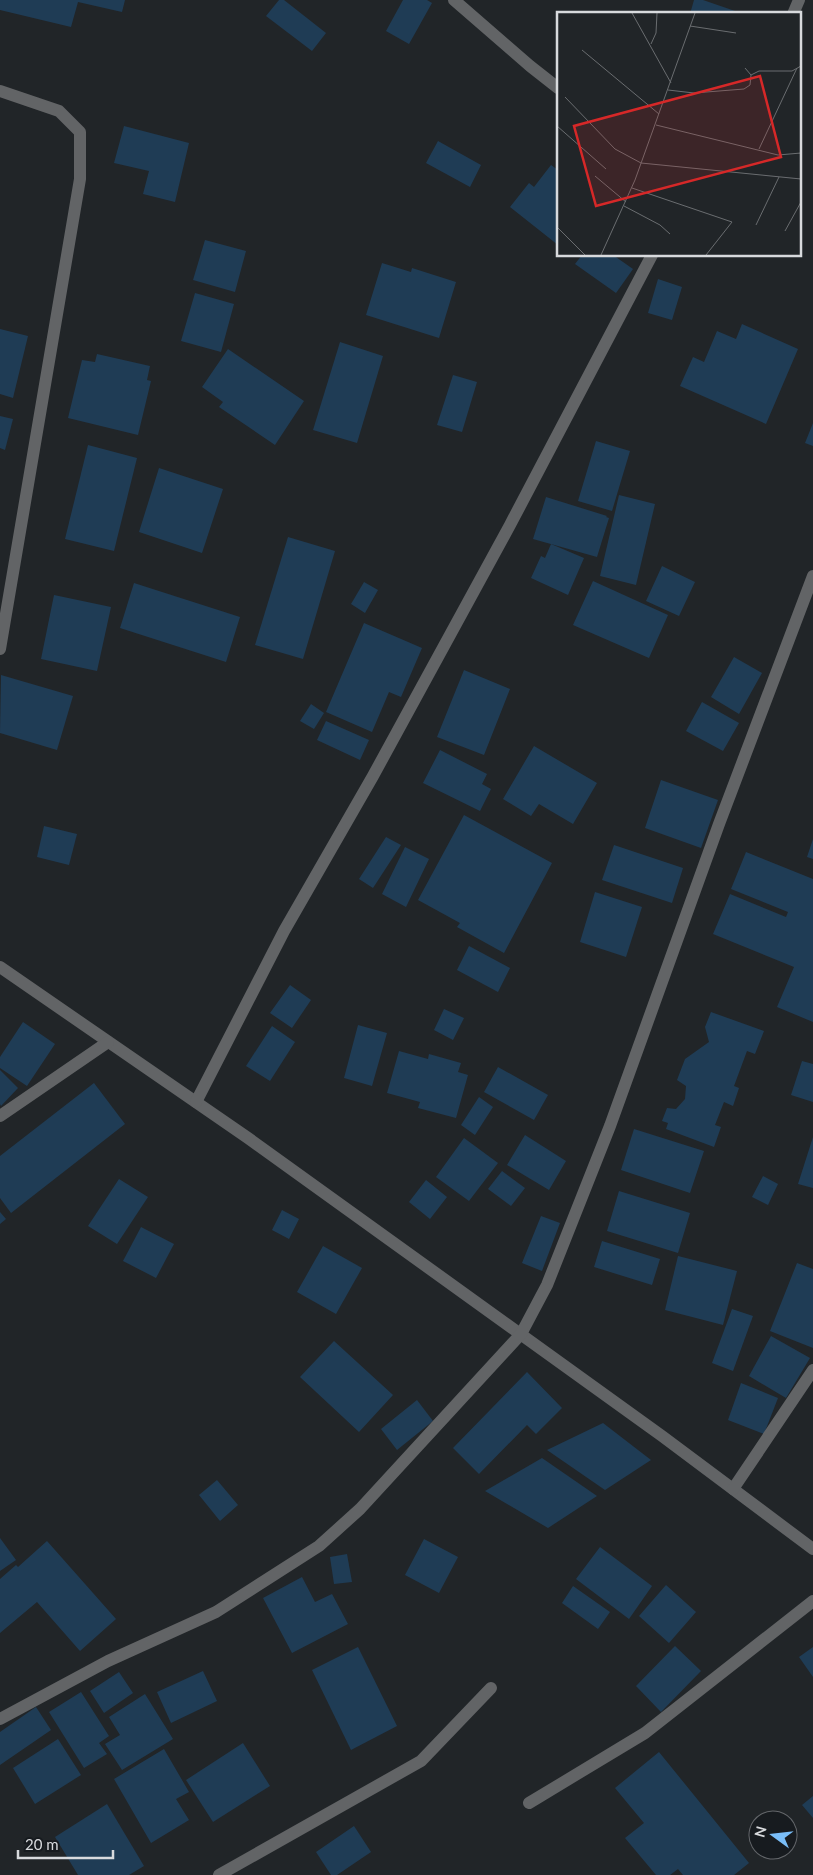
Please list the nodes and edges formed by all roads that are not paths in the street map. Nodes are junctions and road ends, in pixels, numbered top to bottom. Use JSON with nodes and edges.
{"nodes":[{"id":1,"x":454,"y":0,"type":"edge"},
{"id":2,"x":799,"y":0,"type":"edge"},
{"id":3,"x":794,"y":12,"type":"edge"},
{"id":4,"x":557,"y":87,"type":"edge"},
{"id":5,"x":0,"y":91,"type":"edge"},
{"id":6,"x":651,"y":256,"type":"edge"},
{"id":7,"x":813,"y":576,"type":"edge"},
{"id":8,"x":0,"y":649,"type":"edge"},
{"id":9,"x":0,"y":967,"type":"edge"},
{"id":10,"x":108,"y":1042,"type":"junction"},
{"id":11,"x":196,"y":1102,"type":"junction"},
{"id":12,"x":0,"y":1116,"type":"edge"},
{"id":13,"x":521,"y":1334,"type":"junction"},
{"id":14,"x":813,"y":1370,"type":"edge"},
{"id":15,"x":733,"y":1489,"type":"junction"},
{"id":16,"x":813,"y":1549,"type":"edge"},
{"id":17,"x":813,"y":1601,"type":"edge"},
{"id":18,"x":491,"y":1688,"type":"dead end"},
{"id":19,"x":0,"y":1720,"type":"edge"},
{"id":20,"x":529,"y":1804,"type":"dead end"},
{"id":21,"x":219,"y":1875,"type":"edge"}],
"edges":[{"from":1,"to":4,"type":"street"},
{"from":2,"to":3,"type":"street"},
{"from":5,"to":8,"type":"street"},
{"from":6,"to":11,"type":"street"},
{"from":7,"to":13,"type":"street"},
{"from":9,"to":10,"type":"street"},
{"from":10,"to":11,"type":"street"},
{"from":10,"to":12,"type":"street"},
{"from":11,"to":13,"type":"street"},
{"from":13,"to":15,"type":"street"},
{"from":13,"to":19,"type":"street"},
{"from":14,"to":15,"type":"street"},
{"from":15,"to":16,"type":"street"},
{"from":17,"to":20,"type":"street"},
{"from":18,"to":21,"type":"street"}]}
